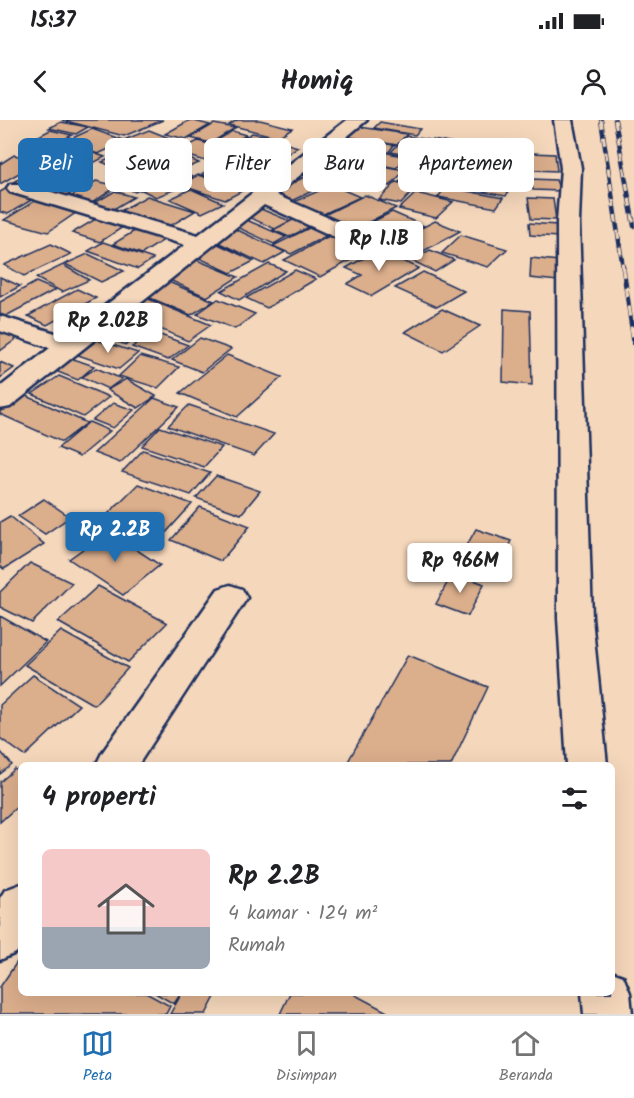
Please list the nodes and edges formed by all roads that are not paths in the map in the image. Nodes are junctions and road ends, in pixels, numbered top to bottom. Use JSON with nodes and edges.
{"nodes":[{"id":1,"x":358,"y":120,"type":"edge"},
{"id":2,"x":563,"y":120,"type":"edge"},
{"id":3,"x":17,"y":188,"type":"dead end"},
{"id":4,"x":261,"y":196,"type":"junction"},
{"id":5,"x":202,"y":243,"type":"junction"},
{"id":6,"x":378,"y":248,"type":"dead end"},
{"id":7,"x":0,"y":323,"type":"edge"},
{"id":8,"x":67,"y":345,"type":"junction"},
{"id":9,"x":0,"y":401,"type":"edge"},
{"id":10,"x":230,"y":598,"type":"dead end"},
{"id":11,"x":118,"y":762,"type":"edge"},
{"id":12,"x":587,"y":762,"type":"edge"},
{"id":13,"x":18,"y":910,"type":"edge"},
{"id":14,"x":0,"y":937,"type":"edge"},
{"id":15,"x":606,"y":996,"type":"edge"},
{"id":16,"x":608,"y":1014,"type":"edge"}],
"edges":[{"from":1,"to":4,"type":"street"},
{"from":2,"to":12,"type":"street"},
{"from":3,"to":5,"type":"street"},
{"from":4,"to":5,"type":"street"},
{"from":4,"to":6,"type":"street"},
{"from":5,"to":8,"type":"street"},
{"from":7,"to":8,"type":"street"},
{"from":8,"to":9,"type":"street"},
{"from":10,"to":11,"type":"street"},
{"from":13,"to":14,"type":"street"},
{"from":15,"to":16,"type":"street"}]}
